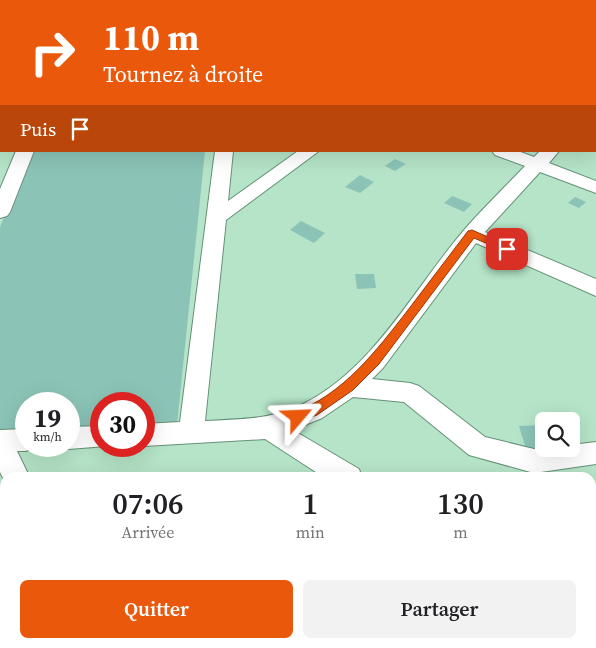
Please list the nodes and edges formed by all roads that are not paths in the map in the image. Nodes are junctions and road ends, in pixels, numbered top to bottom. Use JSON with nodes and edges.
{"nodes":[{"id":1,"x":25,"y":152,"type":"edge"},
{"id":2,"x":224,"y":152,"type":"edge"},
{"id":3,"x":309,"y":152,"type":"edge"},
{"id":4,"x":507,"y":152,"type":"edge"},
{"id":5,"x":543,"y":158,"type":"edge"},
{"id":6,"x":596,"y":188,"type":"edge"},
{"id":7,"x":0,"y":212,"type":"edge"},
{"id":8,"x":216,"y":218,"type":"junction"},
{"id":9,"x":472,"y":234,"type":"junction"},
{"id":10,"x":596,"y":288,"type":"edge"},
{"id":11,"x":349,"y":387,"type":"junction"},
{"id":12,"x":269,"y":428,"type":"junction"},
{"id":13,"x":191,"y":433,"type":"junction"},
{"id":14,"x":155,"y":435,"type":"edge"},
{"id":15,"x":15,"y":440,"type":"edge"},
{"id":16,"x":0,"y":441,"type":"edge"},
{"id":17,"x":0,"y":445,"type":"edge"},
{"id":18,"x":596,"y":453,"type":"edge"},
{"id":19,"x":14,"y":472,"type":"edge"},
{"id":20,"x":339,"y":472,"type":"edge"}],
"edges":[{"from":1,"to":7,"type":"street"},
{"from":2,"to":8,"type":"street"},
{"from":3,"to":8,"type":"street"},
{"from":4,"to":5,"type":"street"},
{"from":5,"to":6,"type":"street"},
{"from":5,"to":9,"type":"street"},
{"from":8,"to":13,"type":"street"},
{"from":9,"to":10,"type":"street"},
{"from":9,"to":11,"type":"street"},
{"from":11,"to":12,"type":"street"},
{"from":11,"to":18,"type":"street"},
{"from":12,"to":13,"type":"street"},
{"from":12,"to":20,"type":"street"},
{"from":13,"to":14,"type":"street"},
{"from":15,"to":16,"type":"street"},
{"from":17,"to":19,"type":"street"}]}
